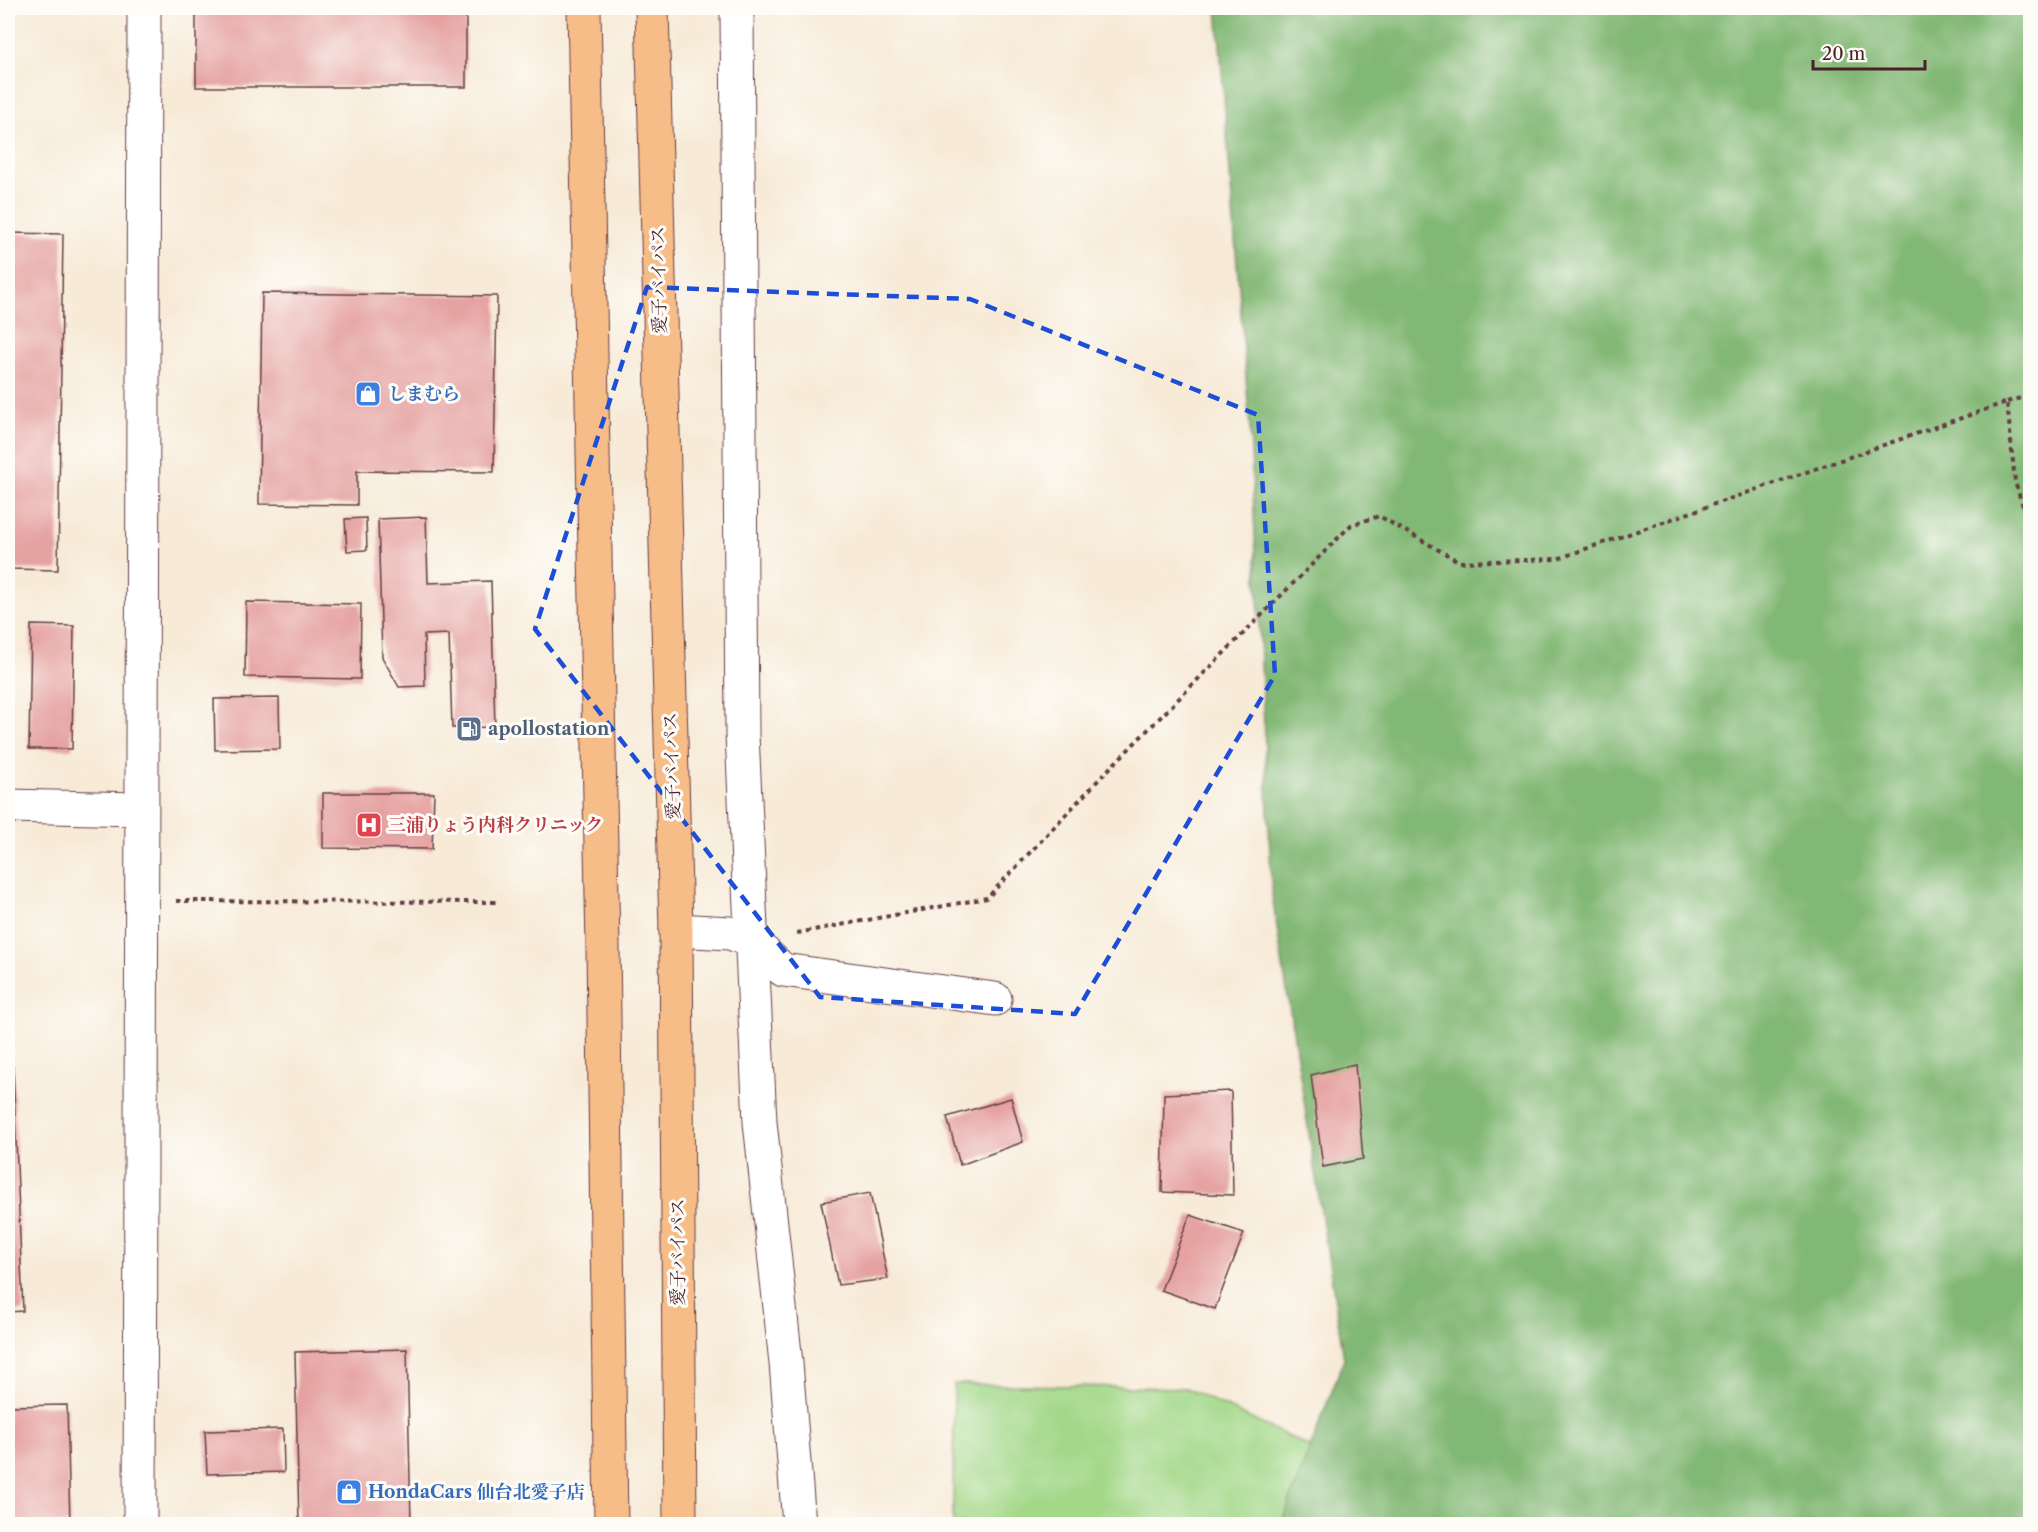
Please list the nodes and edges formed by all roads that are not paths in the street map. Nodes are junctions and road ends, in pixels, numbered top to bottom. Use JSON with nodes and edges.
{"nodes":[{"id":1,"x":144,"y":8,"type":"edge"},
{"id":2,"x":584,"y":8,"type":"edge"},
{"id":3,"x":652,"y":8,"type":"edge"},
{"id":4,"x":737,"y":8,"type":"edge"},
{"id":5,"x":8,"y":806,"type":"edge"},
{"id":6,"x":140,"y":809,"type":"junction"},
{"id":7,"x":676,"y":930,"type":"junction"},
{"id":8,"x":752,"y":941,"type":"junction"},
{"id":9,"x":995,"y":999,"type":"dead end"},
{"id":10,"x":140,"y":1524,"type":"edge"},
{"id":11,"x":610,"y":1524,"type":"edge"},
{"id":12,"x":680,"y":1524,"type":"edge"},
{"id":13,"x":799,"y":1524,"type":"edge"}],
"edges":[{"from":1,"to":6,"type":"street"},
{"from":2,"to":11,"type":"highway"},
{"from":3,"to":7,"type":"highway","name":"愛子バイパス"},
{"from":4,"to":8,"type":"street"},
{"from":5,"to":6,"type":"street"},
{"from":6,"to":10,"type":"street"},
{"from":7,"to":8,"type":"street"},
{"from":7,"to":12,"type":"highway","name":"愛子バイパス"},
{"from":8,"to":9,"type":"street"},
{"from":8,"to":13,"type":"street"}]}
